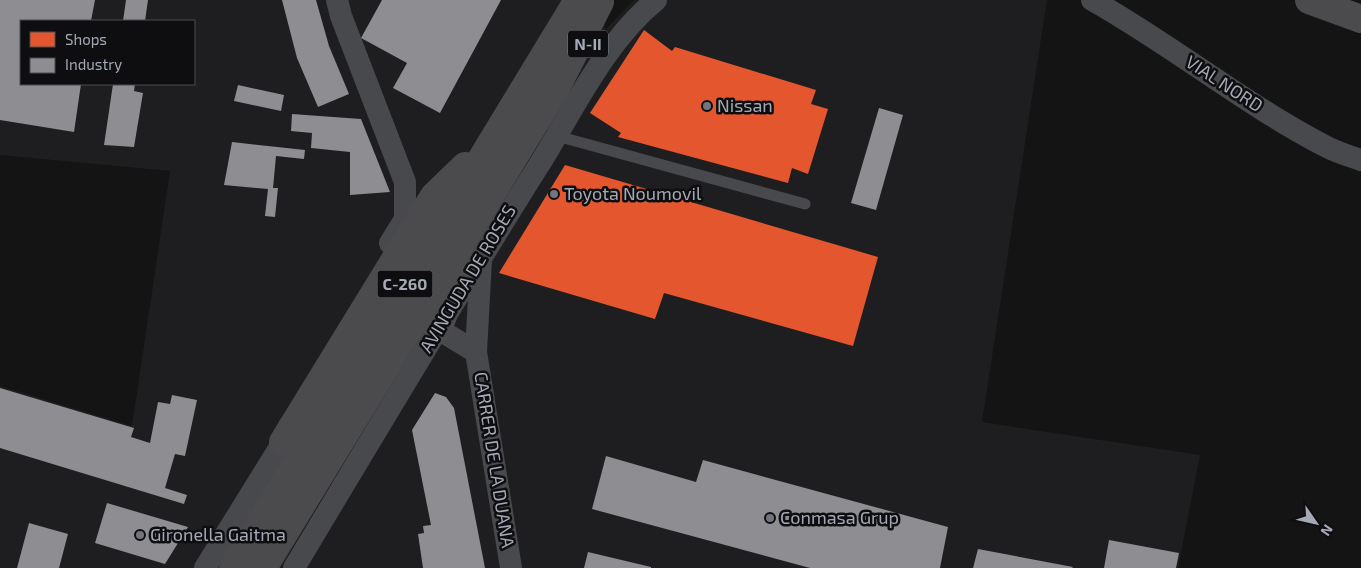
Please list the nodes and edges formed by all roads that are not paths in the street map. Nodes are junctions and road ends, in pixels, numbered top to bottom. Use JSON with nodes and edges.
{"nodes":[{"id":1,"x":337,"y":0,"type":"edge"},
{"id":2,"x":634,"y":0,"type":"edge"},
{"id":3,"x":656,"y":0,"type":"edge"},
{"id":4,"x":1092,"y":0,"type":"edge"},
{"id":5,"x":1309,"y":0,"type":"edge"},
{"id":6,"x":600,"y":1,"type":"edge"},
{"id":7,"x":1361,"y":20,"type":"edge"},
{"id":8,"x":578,"y":58,"type":"junction"},
{"id":9,"x":555,"y":90,"type":"junction"},
{"id":10,"x":557,"y":136,"type":"junction"},
{"id":11,"x":495,"y":137,"type":"junction"},
{"id":12,"x":1361,"y":160,"type":"edge"},
{"id":13,"x":805,"y":204,"type":"dead end"},
{"id":14,"x":485,"y":205,"type":"junction"},
{"id":15,"x":481,"y":256,"type":"junction"},
{"id":16,"x":438,"y":329,"type":"junction"},
{"id":17,"x":476,"y":352,"type":"junction"},
{"id":18,"x":283,"y":442,"type":"junction"},
{"id":19,"x":205,"y":568,"type":"edge"},
{"id":20,"x":233,"y":568,"type":"edge"},
{"id":21,"x":263,"y":568,"type":"edge"},
{"id":22,"x":294,"y":568,"type":"edge"},
{"id":23,"x":512,"y":568,"type":"edge"}],
"edges":[{"from":1,"to":18,"type":"street"},
{"from":2,"to":8,"type":"street"},
{"from":3,"to":10,"type":"street","name":"AVINGUDA DE ROSES"},
{"from":4,"to":12,"type":"street","name":"VIAL NORD"},
{"from":5,"to":7,"type":"highway"},
{"from":6,"to":8,"type":"highway","number":"N-II"},
{"from":6,"to":9,"type":"highway","number":"C-260"},
{"from":6,"to":11,"type":"highway","number":"C-260"},
{"from":8,"to":9,"type":"highway","number":"N-II"},
{"from":9,"to":14,"type":"highway","number":"C-260"},
{"from":10,"to":13,"type":"lane"},
{"from":10,"to":15,"type":"street","name":"AVINGUDA DE ROSES"},
{"from":11,"to":18,"type":"highway"},
{"from":11,"to":20,"type":"highway","number":"C-260"},
{"from":14,"to":16,"type":"highway"},
{"from":14,"to":21,"type":"highway","number":"C-260"},
{"from":15,"to":16,"type":"street","name":"AVINGUDA DE ROSES"},
{"from":15,"to":17,"type":"street","name":"CARRER DE LA DUANA"},
{"from":16,"to":17,"type":"street","name":"CARRER DE LA DUANA"},
{"from":16,"to":22,"type":"street","name":"AVINGUDA DE ROSES"},
{"from":17,"to":23,"type":"street","name":"CARRER DE LA DUANA"},
{"from":18,"to":19,"type":"street"}]}
